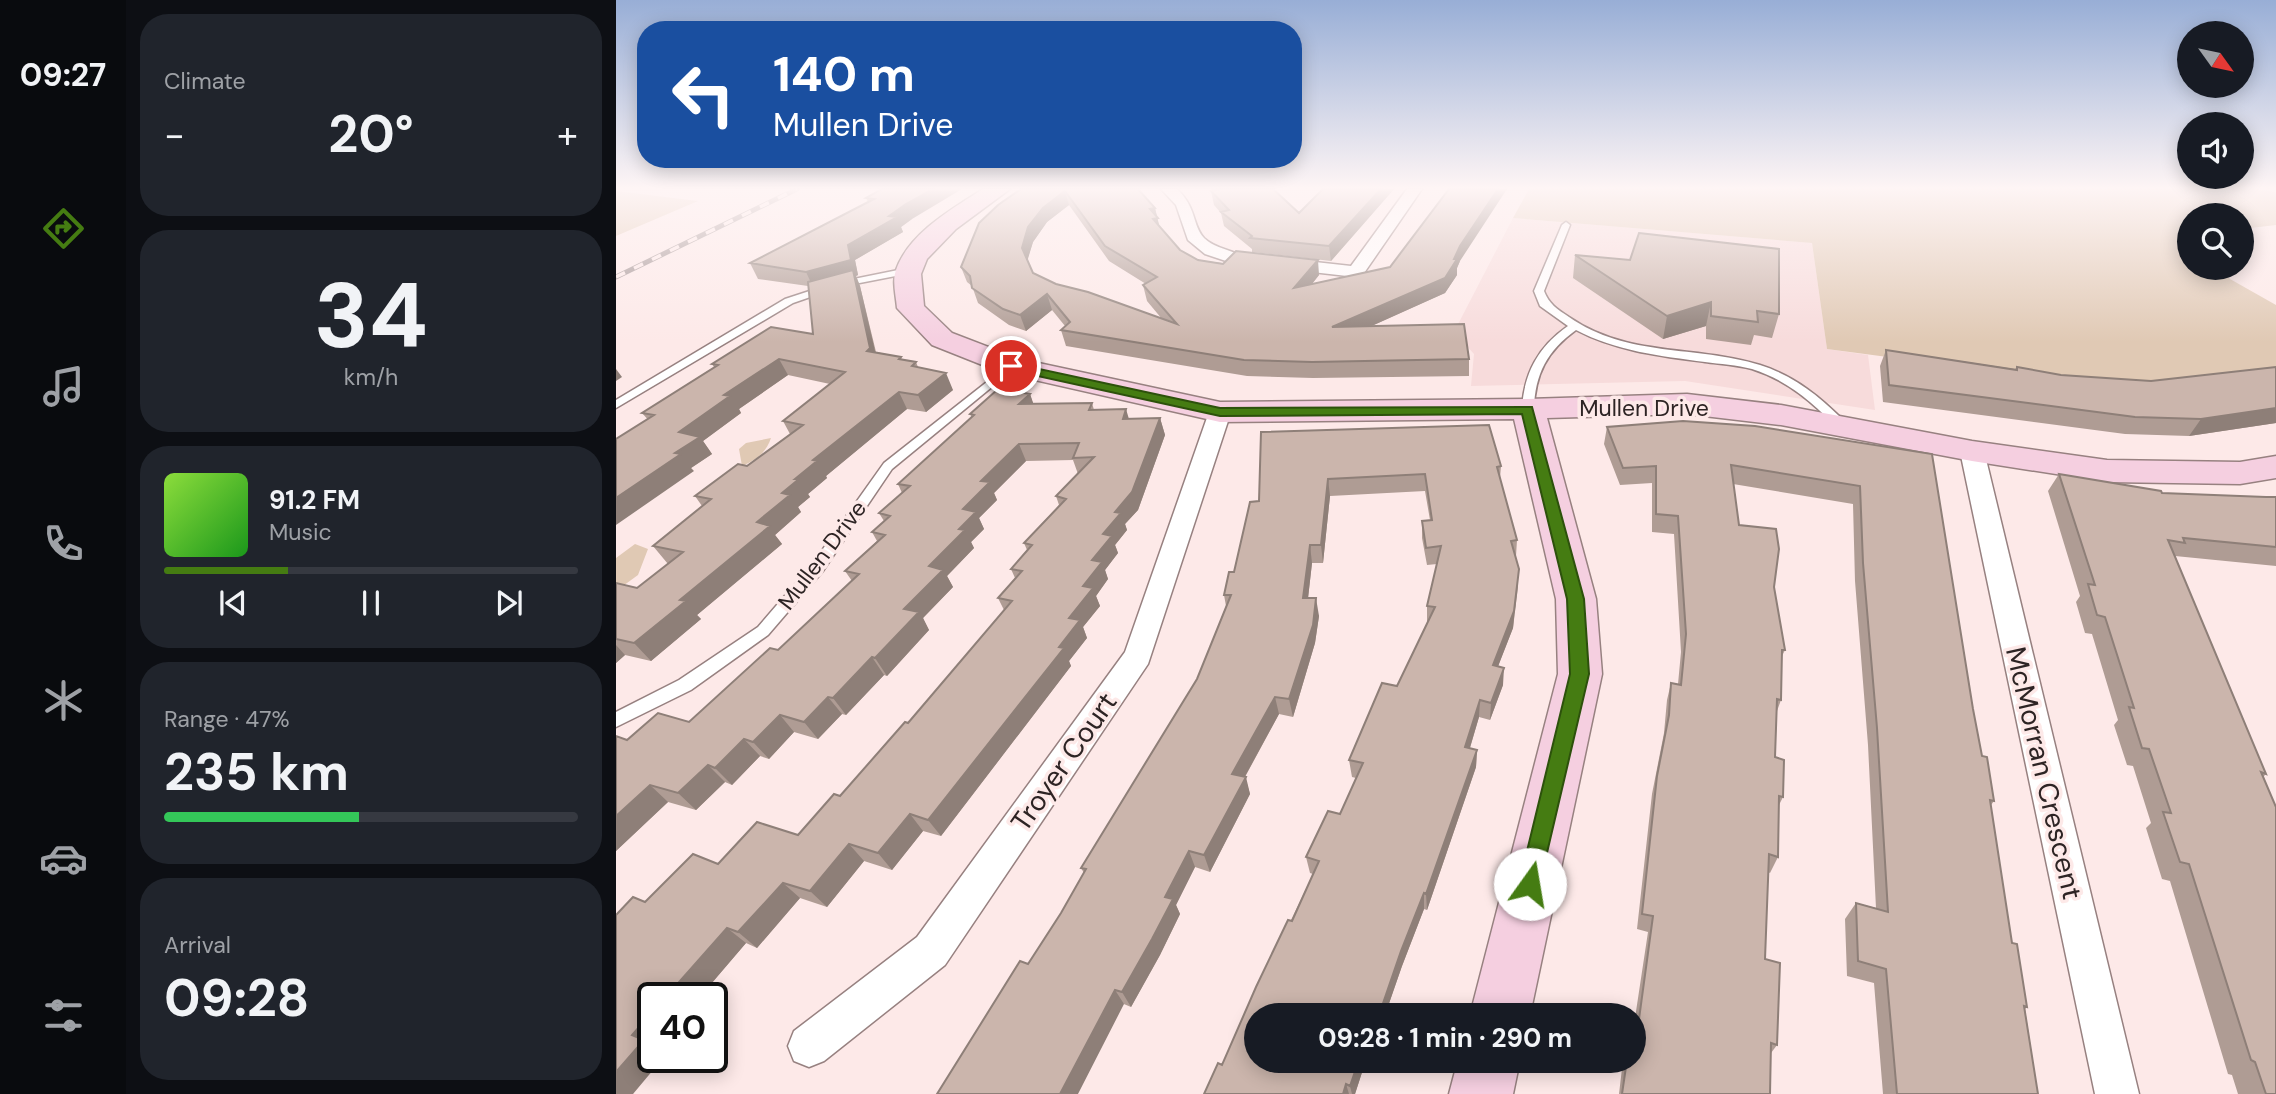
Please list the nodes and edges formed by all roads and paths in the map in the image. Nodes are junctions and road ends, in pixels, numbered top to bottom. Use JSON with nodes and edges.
{"nodes":[{"id":1,"x":932,"y":240,"type":"edge"},
{"id":2,"x":1196,"y":240,"type":"edge"},
{"id":3,"x":1379,"y":240,"type":"edge"},
{"id":4,"x":1560,"y":240,"type":"edge"},
{"id":5,"x":908,"y":271,"type":"junction"},
{"id":6,"x":1575,"y":326,"type":"junction"},
{"id":7,"x":1011,"y":366,"type":"junction"},
{"id":8,"x":616,"y":405,"type":"edge"},
{"id":9,"x":1528,"y":410,"type":"junction"},
{"id":10,"x":1220,"y":412,"type":"junction"},
{"id":11,"x":1843,"y":427,"type":"junction"},
{"id":12,"x":1972,"y":451,"type":"junction"},
{"id":13,"x":2276,"y":467,"type":"edge"},
{"id":14,"x":616,"y":720,"type":"edge"},
{"id":15,"x":1503,"y":1003,"type":"edge"},
{"id":16,"x":809,"y":1046,"type":"dead end"},
{"id":17,"x":1486,"y":1073,"type":"edge"},
{"id":18,"x":1481,"y":1094,"type":"edge"},
{"id":19,"x":2117,"y":1094,"type":"edge"}],
"edges":[{"from":1,"to":5,"type":"street"},
{"from":2,"to":3,"type":"street"},
{"from":4,"to":6,"type":"lane"},
{"from":5,"to":7,"type":"street","name":"Mullen Drive"},
{"from":5,"to":8,"type":"lane"},
{"from":6,"to":9,"type":"lane"},
{"from":6,"to":11,"type":"lane"},
{"from":7,"to":10,"type":"street","name":"Mullen Drive"},
{"from":7,"to":14,"type":"lane","name":"Mullen Drive"},
{"from":9,"to":10,"type":"street","name":"Mullen Drive"},
{"from":9,"to":11,"type":"street","name":"Mullen Drive"},
{"from":9,"to":15,"type":"street"},
{"from":10,"to":16,"type":"street","name":"Troyer Court"},
{"from":11,"to":12,"type":"street","name":"Mullen Drive"},
{"from":12,"to":13,"type":"street","name":"Mullen Drive"},
{"from":12,"to":19,"type":"street","name":"McMorran Crescent"},
{"from":17,"to":18,"type":"street"}]}
